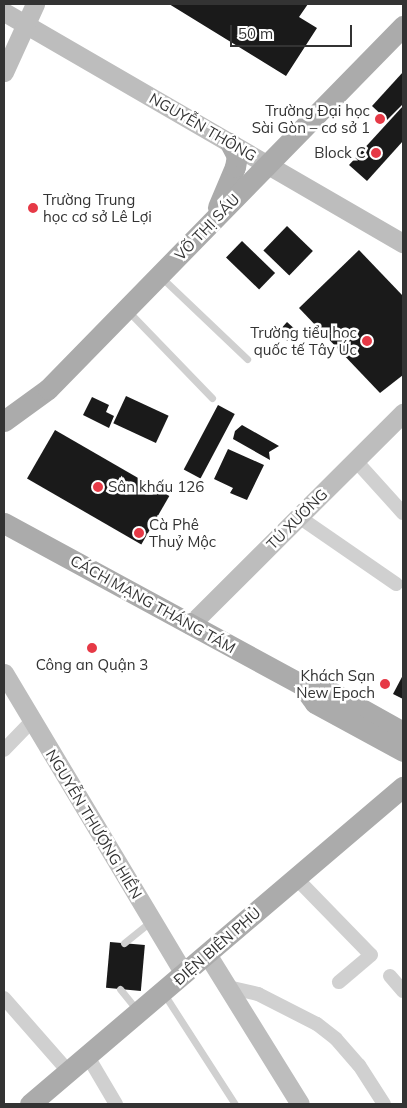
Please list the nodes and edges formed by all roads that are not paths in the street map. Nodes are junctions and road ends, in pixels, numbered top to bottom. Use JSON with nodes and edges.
{"nodes":[{"id":1,"x":35,"y":4,"type":"edge"},
{"id":2,"x":4,"y":12,"type":"edge"},
{"id":3,"x":26,"y":24,"type":"junction"},
{"id":4,"x":403,"y":26,"type":"edge"},
{"id":5,"x":4,"y":72,"type":"edge"},
{"id":6,"x":230,"y":143,"type":"junction"},
{"id":7,"x":268,"y":165,"type":"junction"},
{"id":8,"x":210,"y":223,"type":"junction"},
{"id":9,"x":403,"y":243,"type":"edge"},
{"id":10,"x":159,"y":275,"type":"junction"},
{"id":11,"x":126,"y":309,"type":"junction"},
{"id":12,"x":247,"y":359,"type":"dead end"},
{"id":13,"x":212,"y":398,"type":"dead end"},
{"id":14,"x":403,"y":413,"type":"edge"},
{"id":15,"x":4,"y":420,"type":"edge"},
{"id":16,"x":356,"y":461,"type":"junction"},
{"id":17,"x":403,"y":513,"type":"edge"},
{"id":18,"x":300,"y":517,"type":"junction"},
{"id":19,"x":4,"y":523,"type":"edge"},
{"id":20,"x":396,"y":584,"type":"dead end"},
{"id":21,"x":190,"y":625,"type":"junction"},
{"id":22,"x":4,"y":673,"type":"edge"},
{"id":23,"x":302,"y":686,"type":"junction"},
{"id":24,"x":32,"y":721,"type":"junction"},
{"id":25,"x":403,"y":732,"type":"edge"},
{"id":26,"x":4,"y":750,"type":"edge"},
{"id":27,"x":403,"y":751,"type":"edge"},
{"id":28,"x":403,"y":786,"type":"edge"},
{"id":29,"x":296,"y":878,"type":"junction"},
{"id":30,"x":152,"y":921,"type":"junction"},
{"id":31,"x":124,"y":943,"type":"dead end"},
{"id":32,"x":207,"y":954,"type":"junction"},
{"id":33,"x":184,"y":974,"type":"junction"},
{"id":34,"x":390,"y":976,"type":"dead end"},
{"id":35,"x":339,"y":982,"type":"dead end"},
{"id":36,"x":228,"y":987,"type":"junction"},
{"id":37,"x":120,"y":989,"type":"dead end"},
{"id":38,"x":163,"y":991,"type":"junction"},
{"id":39,"x":403,"y":991,"type":"edge"},
{"id":40,"x":4,"y":998,"type":"edge"},
{"id":41,"x":138,"y":1012,"type":"junction"},
{"id":42,"x":88,"y":1055,"type":"junction"},
{"id":43,"x":68,"y":1071,"type":"junction"},
{"id":44,"x":30,"y":1104,"type":"edge"},
{"id":45,"x":116,"y":1104,"type":"edge"},
{"id":46,"x":235,"y":1104,"type":"edge"},
{"id":47,"x":300,"y":1104,"type":"edge"},
{"id":48,"x":384,"y":1104,"type":"edge"}],
"edges":[{"from":1,"to":3,"type":"street"},
{"from":2,"to":3,"type":"street","name":"NGUYỄN THÔNG"},
{"from":3,"to":5,"type":"street"},
{"from":3,"to":6,"type":"street","name":"NGUYỄN THÔNG"},
{"from":4,"to":7,"type":"main road","name":"VÕ THỊ SÁU"},
{"from":6,"to":7,"type":"street","name":"NGUYỄN THÔNG"},
{"from":6,"to":8,"type":"main road"},
{"from":7,"to":8,"type":"main road","name":"VÕ THỊ SÁU"},
{"from":7,"to":9,"type":"street","name":"NGUYỄN THÔNG"},
{"from":8,"to":10,"type":"main road","name":"VÕ THỊ SÁU"},
{"from":10,"to":11,"type":"main road","name":"VÕ THỊ SÁU"},
{"from":10,"to":12,"type":"lane"},
{"from":11,"to":13,"type":"lane"},
{"from":11,"to":15,"type":"main road","name":"VÕ THỊ SÁU"},
{"from":14,"to":16,"type":"street","name":"TÚ XƯƠNG"},
{"from":16,"to":17,"type":"street"},
{"from":16,"to":18,"type":"street","name":"TÚ XƯƠNG"},
{"from":18,"to":20,"type":"street"},
{"from":18,"to":21,"type":"street","name":"TÚ XƯƠNG"},
{"from":19,"to":21,"type":"main road","name":"CÁCH MẠNG THÁNG TÁM"},
{"from":21,"to":23,"type":"main road","name":"CÁCH MẠNG THÁNG TÁM"},
{"from":22,"to":24,"type":"street","name":"NGUYỄN THƯỢNG HIỀN"},
{"from":23,"to":25,"type":"main road","name":"CÁCH MẠNG THÁNG TÁM"},
{"from":23,"to":27,"type":"main road","name":"CÁCH MẠNG THÁNG TÁM"},
{"from":24,"to":26,"type":"street"},
{"from":24,"to":30,"type":"street","name":"NGUYỄN THƯỢNG HIỀN"},
{"from":28,"to":29,"type":"main road","name":"ĐIỆN BIÊN PHỦ"},
{"from":29,"to":32,"type":"main road","name":"ĐIỆN BIÊN PHỦ"},
{"from":29,"to":35,"type":"street"},
{"from":30,"to":31,"type":"lane"},
{"from":30,"to":33,"type":"street","name":"NGUYỄN THƯỢNG HIỀN"},
{"from":32,"to":33,"type":"main road","name":"ĐIỆN BIÊN PHỦ"},
{"from":32,"to":36,"type":"street"},
{"from":33,"to":38,"type":"main road","name":"ĐIỆN BIÊN PHỦ"},
{"from":34,"to":39,"type":"street"},
{"from":36,"to":47,"type":"street"},
{"from":36,"to":48,"type":"street"},
{"from":37,"to":41,"type":"lane"},
{"from":38,"to":41,"type":"main road","name":"ĐIỆN BIÊN PHỦ"},
{"from":38,"to":46,"type":"lane"},
{"from":40,"to":43,"type":"street"},
{"from":41,"to":42,"type":"main road","name":"ĐIỆN BIÊN PHỦ"},
{"from":42,"to":43,"type":"main road","name":"ĐIỆN BIÊN PHỦ"},
{"from":42,"to":45,"type":"street"},
{"from":43,"to":44,"type":"main road","name":"ĐIỆN BIÊN PHỦ"}]}
